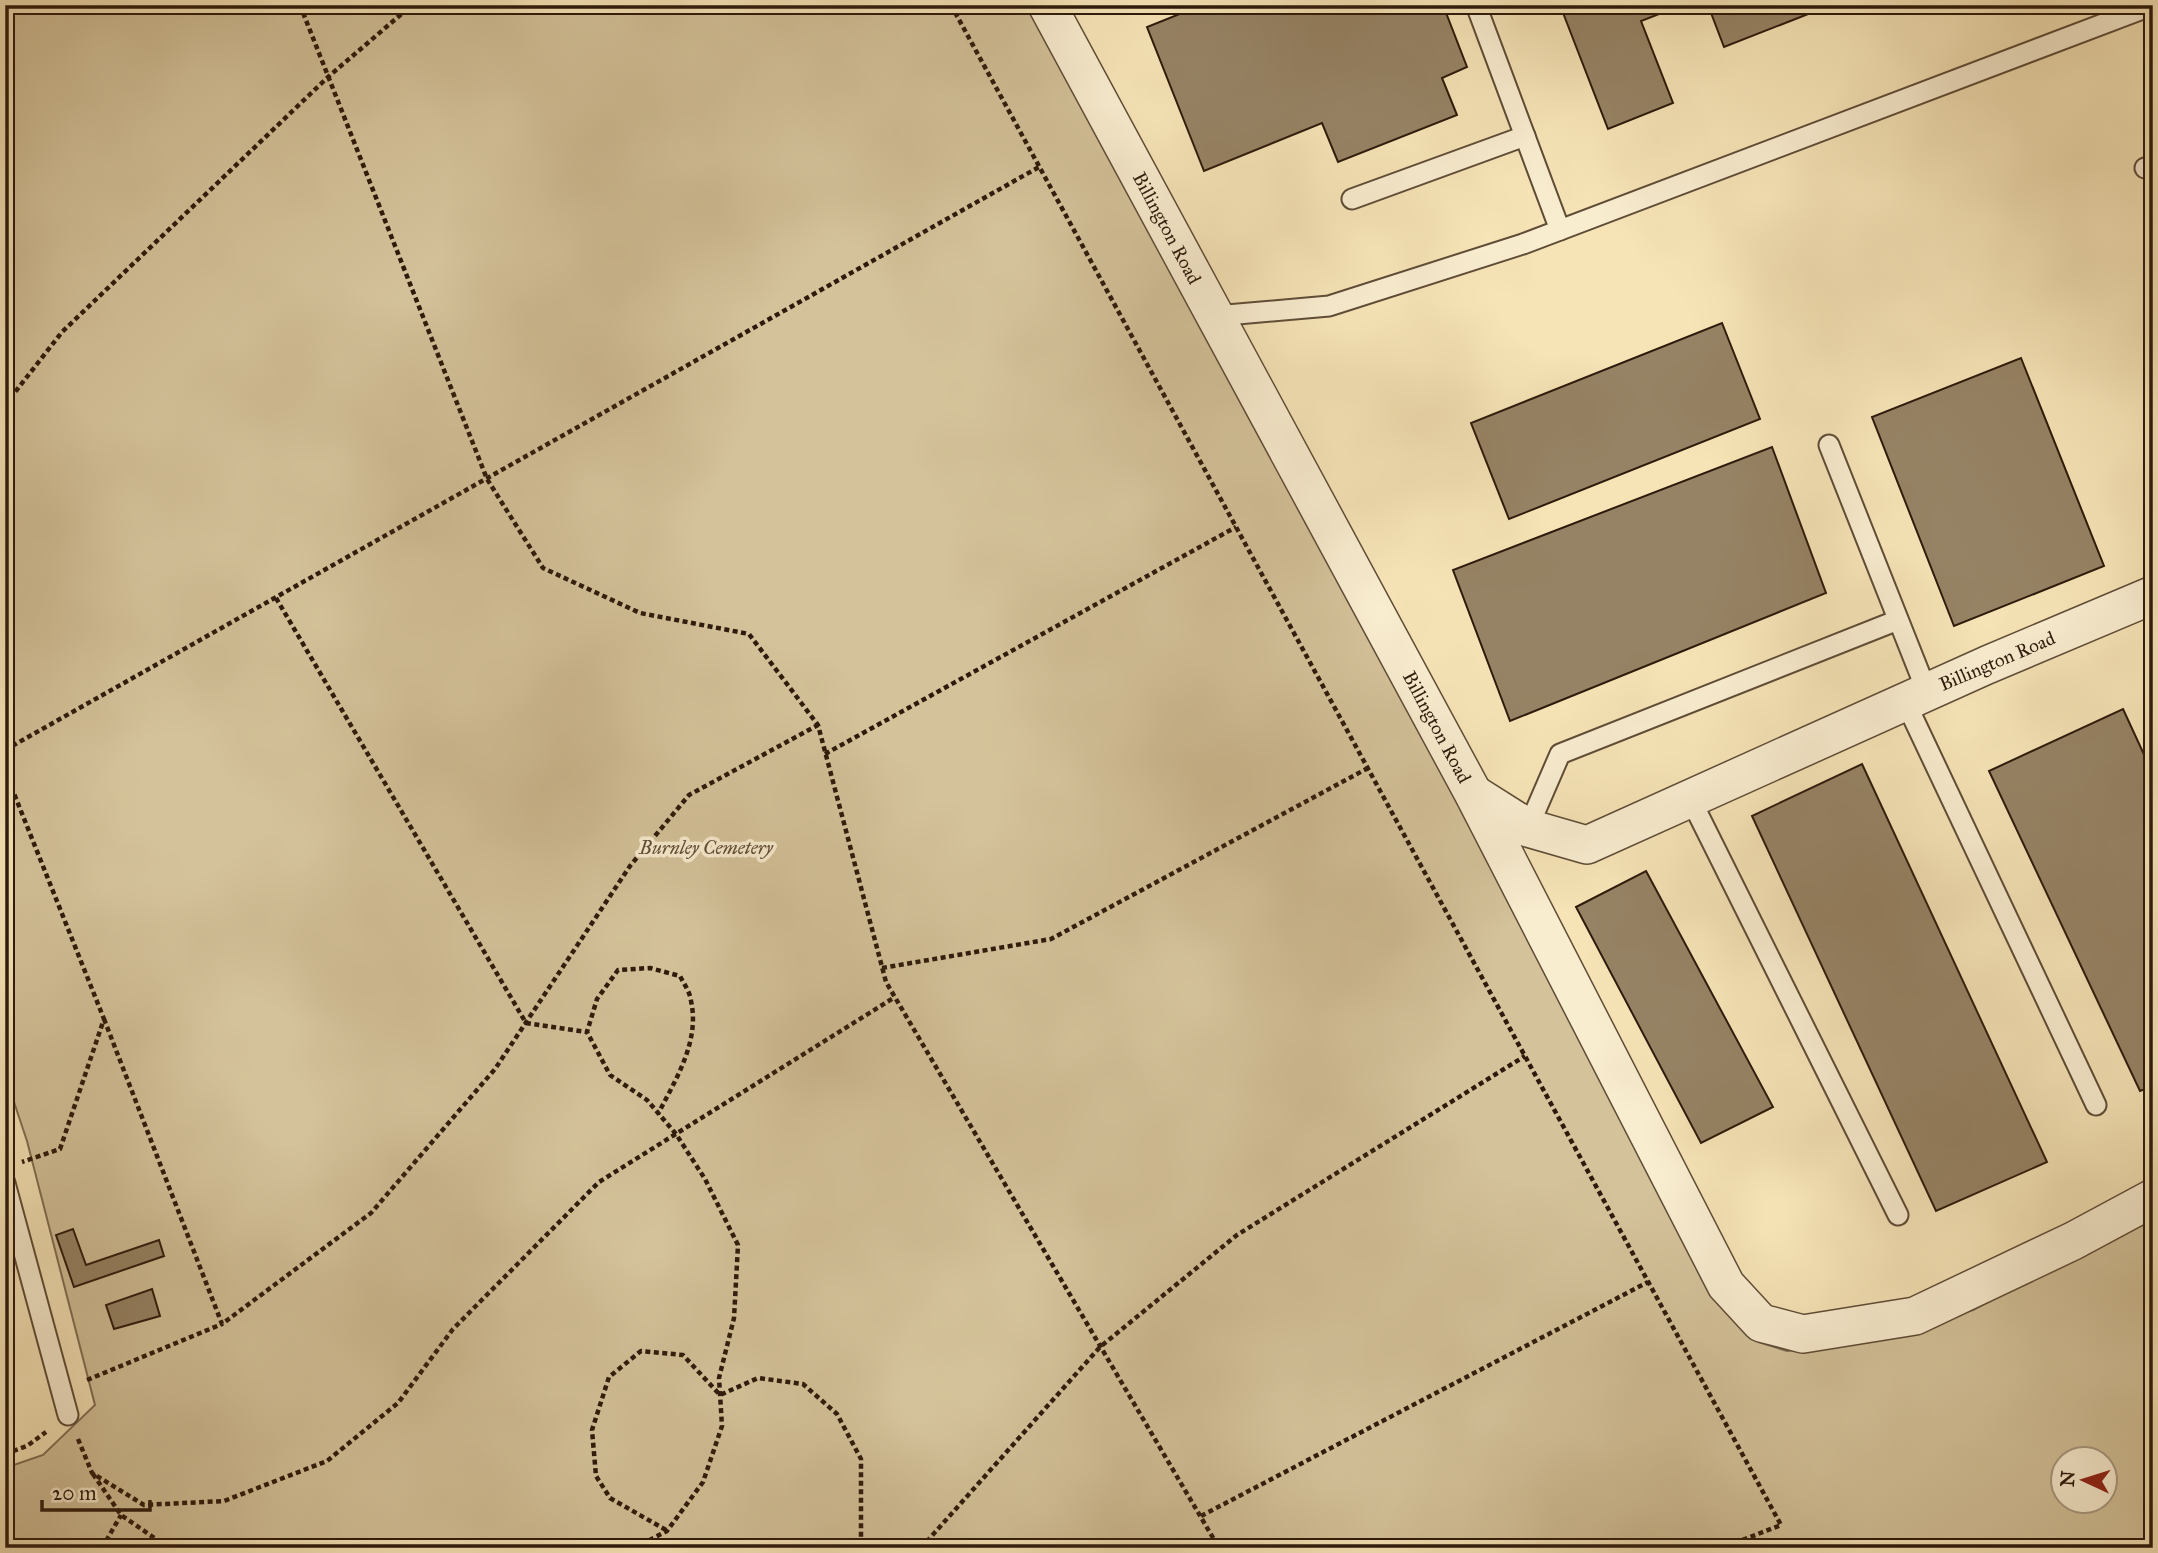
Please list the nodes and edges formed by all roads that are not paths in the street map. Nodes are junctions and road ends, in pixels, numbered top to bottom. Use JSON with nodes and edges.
{"nodes":[{"id":1,"x":1047,"y":5,"type":"edge"},
{"id":2,"x":1476,"y":5,"type":"edge"},
{"id":3,"x":2153,"y":5,"type":"edge"},
{"id":4,"x":1525,"y":136,"type":"junction"},
{"id":5,"x":1352,"y":199,"type":"dead end"},
{"id":6,"x":1560,"y":230,"type":"junction"},
{"id":7,"x":1215,"y":316,"type":"junction"},
{"id":8,"x":1829,"y":445,"type":"dead end"},
{"id":9,"x":2153,"y":595,"type":"edge"},
{"id":10,"x":1898,"y":620,"type":"junction"},
{"id":11,"x":1916,"y":696,"type":"junction"},
{"id":12,"x":1473,"y":793,"type":"junction"},
{"id":13,"x":1690,"y":798,"type":"junction"},
{"id":14,"x":1528,"y":828,"type":"junction"},
{"id":15,"x":2096,"y":1105,"type":"dead end"},
{"id":16,"x":5,"y":1183,"type":"edge"},
{"id":17,"x":2153,"y":1198,"type":"edge"},
{"id":18,"x":1898,"y":1215,"type":"dead end"},
{"id":19,"x":68,"y":1415,"type":"road end"}],
"edges":[{"from":1,"to":7,"type":"street","name":"Billington Road"},
{"from":2,"to":4,"type":"lane"},
{"from":3,"to":6,"type":"lane"},
{"from":4,"to":5,"type":"lane"},
{"from":4,"to":6,"type":"lane"},
{"from":6,"to":7,"type":"lane"},
{"from":7,"to":12,"type":"street","name":"Billington Road"},
{"from":8,"to":10,"type":"lane"},
{"from":9,"to":11,"type":"street","name":"Billington Road"},
{"from":10,"to":11,"type":"lane"},
{"from":10,"to":14,"type":"lane"},
{"from":11,"to":13,"type":"street","name":"Billington Road"},
{"from":11,"to":15,"type":"lane"},
{"from":12,"to":14,"type":"street","name":"Billington Road"},
{"from":12,"to":17,"type":"street"},
{"from":13,"to":14,"type":"street","name":"Billington Road"},
{"from":13,"to":18,"type":"lane"},
{"from":16,"to":19,"type":"lane"}]}
